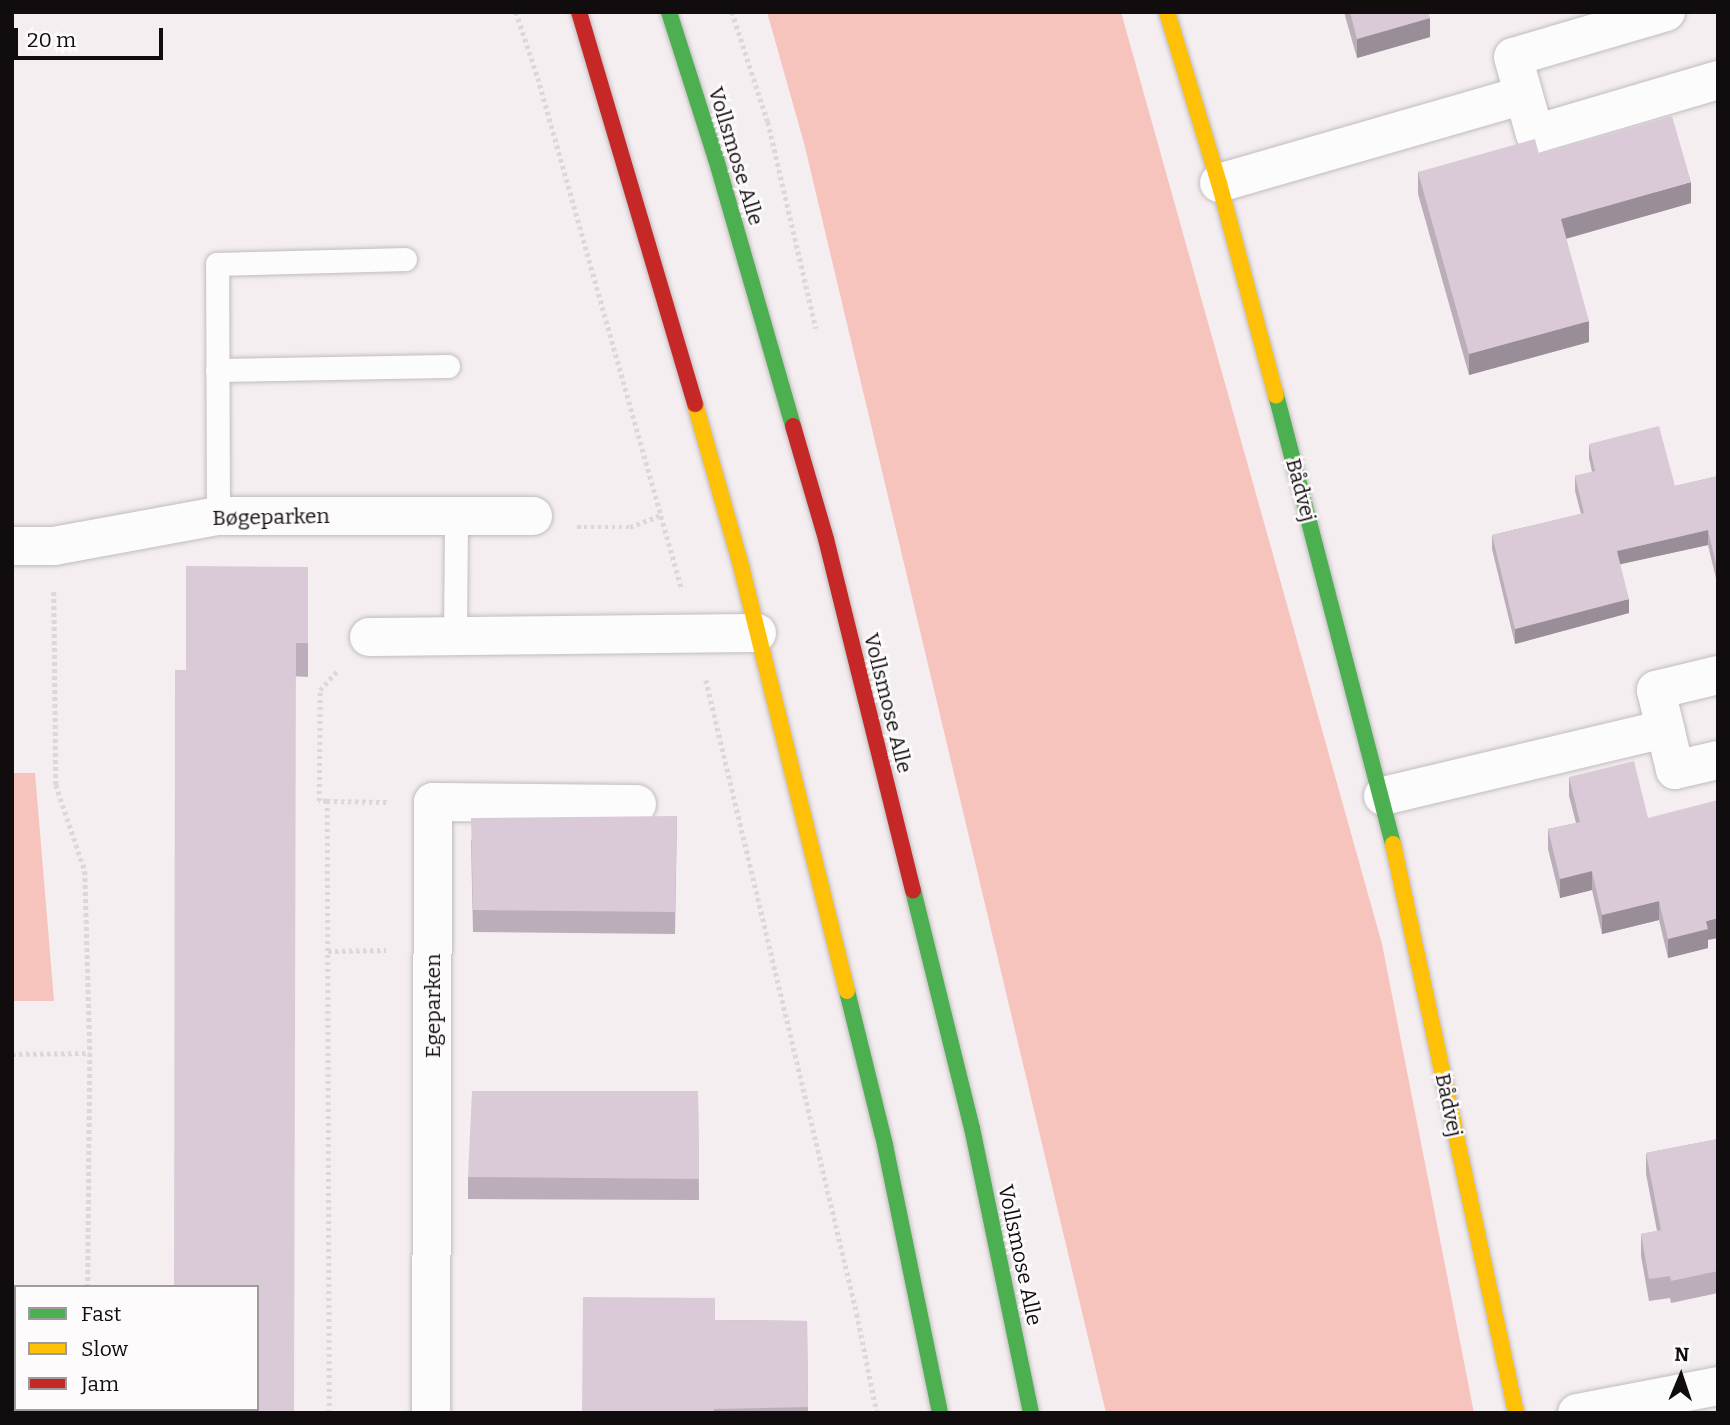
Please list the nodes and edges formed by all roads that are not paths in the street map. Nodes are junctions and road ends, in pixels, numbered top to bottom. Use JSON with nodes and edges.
{"nodes":[{"id":1,"x":579,"y":12,"type":"edge"},
{"id":2,"x":670,"y":12,"type":"edge"},
{"id":3,"x":1167,"y":12,"type":"edge"},
{"id":4,"x":1666,"y":12,"type":"edge"},
{"id":5,"x":1718,"y":80,"type":"edge"},
{"id":6,"x":1524,"y":95,"type":"junction"},
{"id":7,"x":1219,"y":183,"type":"junction"},
{"id":8,"x":405,"y":259,"type":"dead end"},
{"id":9,"x":448,"y":366,"type":"dead end"},
{"id":10,"x":217,"y":370,"type":"junction"},
{"id":11,"x":218,"y":516,"type":"junction"},
{"id":12,"x":456,"y":516,"type":"junction"},
{"id":13,"x":533,"y":516,"type":"road end"},
{"id":14,"x":12,"y":546,"type":"edge"},
{"id":15,"x":757,"y":633,"type":"junction"},
{"id":16,"x":455,"y":636,"type":"junction"},
{"id":17,"x":369,"y":637,"type":"dead end"},
{"id":18,"x":1718,"y":675,"type":"edge"},
{"id":19,"x":1665,"y":729,"type":"junction"},
{"id":20,"x":1718,"y":760,"type":"edge"},
{"id":21,"x":1383,"y":796,"type":"junction"},
{"id":22,"x":637,"y":804,"type":"dead end"},
{"id":23,"x":1718,"y":1386,"type":"edge"},
{"id":24,"x":431,"y":1413,"type":"edge"},
{"id":25,"x":940,"y":1413,"type":"edge"},
{"id":26,"x":1031,"y":1413,"type":"edge"},
{"id":27,"x":1516,"y":1413,"type":"edge"},
{"id":28,"x":1577,"y":1413,"type":"edge"}],
"edges":[{"from":1,"to":15,"type":"street"},
{"from":2,"to":26,"type":"street","name":"Vollsmose Alle"},
{"from":3,"to":7,"type":"street","name":"Bådvej"},
{"from":4,"to":6,"type":"street"},
{"from":5,"to":6,"type":"street"},
{"from":6,"to":7,"type":"street"},
{"from":7,"to":21,"type":"street","name":"Bådvej"},
{"from":8,"to":10,"type":"lane"},
{"from":9,"to":10,"type":"lane"},
{"from":10,"to":11,"type":"lane"},
{"from":11,"to":12,"type":"street","name":"Bøgeparken"},
{"from":11,"to":14,"type":"street","name":"Bøgeparken"},
{"from":12,"to":13,"type":"street","name":"Bøgeparken"},
{"from":12,"to":16,"type":"lane"},
{"from":15,"to":16,"type":"street"},
{"from":15,"to":25,"type":"street"},
{"from":16,"to":17,"type":"street"},
{"from":18,"to":19,"type":"street"},
{"from":19,"to":20,"type":"street"},
{"from":19,"to":21,"type":"street"},
{"from":21,"to":27,"type":"street","name":"Bådvej"},
{"from":22,"to":24,"type":"street","name":"Egeparken"},
{"from":23,"to":28,"type":"street"}]}
